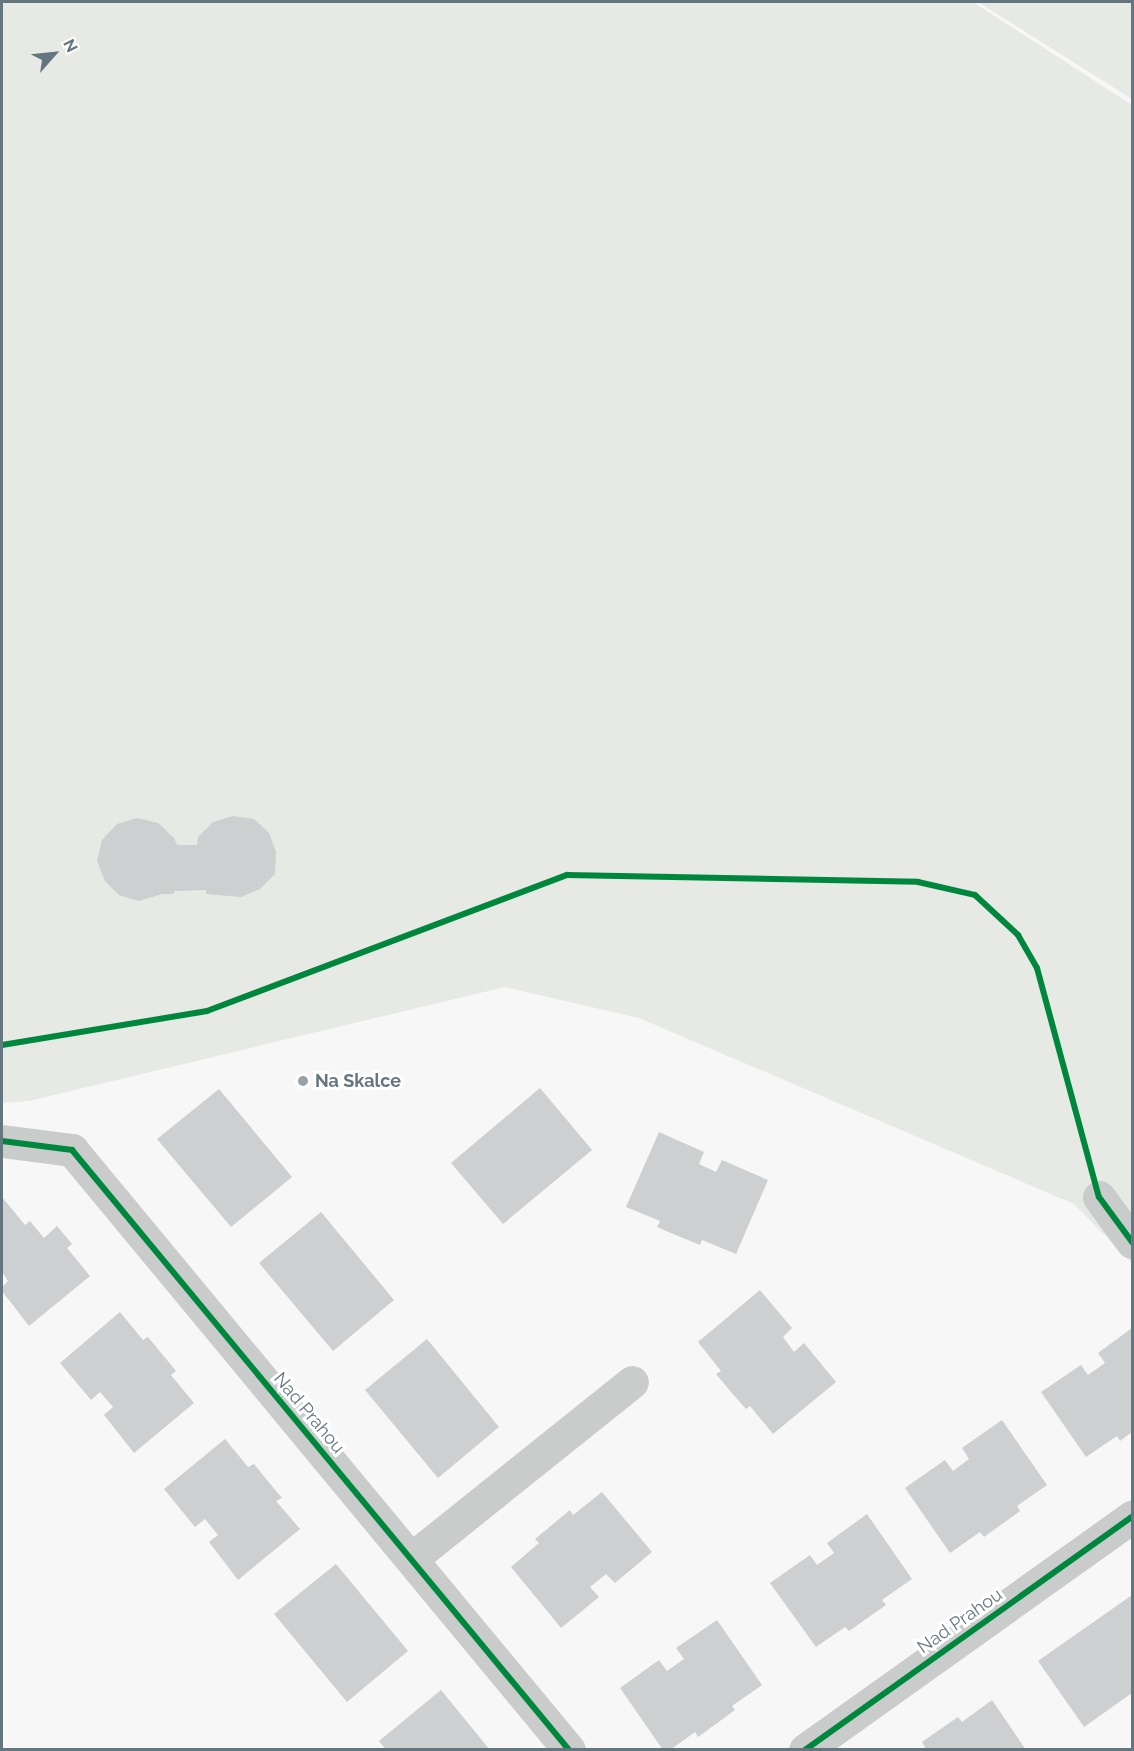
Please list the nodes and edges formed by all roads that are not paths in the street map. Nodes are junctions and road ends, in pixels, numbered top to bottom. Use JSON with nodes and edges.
{"nodes":[{"id":1,"x":2,"y":1141,"type":"edge"},
{"id":2,"x":1099,"y":1197,"type":"dead end"},
{"id":3,"x":1132,"y":1242,"type":"edge"},
{"id":4,"x":632,"y":1382,"type":"dead end"},
{"id":5,"x":1132,"y":1517,"type":"edge"},
{"id":6,"x":411,"y":1559,"type":"junction"},
{"id":7,"x":569,"y":1749,"type":"edge"},
{"id":8,"x":805,"y":1749,"type":"edge"}],
"edges":[{"from":1,"to":6,"type":"street","name":"Nad Prahou"},
{"from":2,"to":3,"type":"street"},
{"from":4,"to":6,"type":"street"},
{"from":5,"to":8,"type":"street","name":"Nad Prahou"},
{"from":6,"to":7,"type":"street","name":"Nad Prahou"}]}
